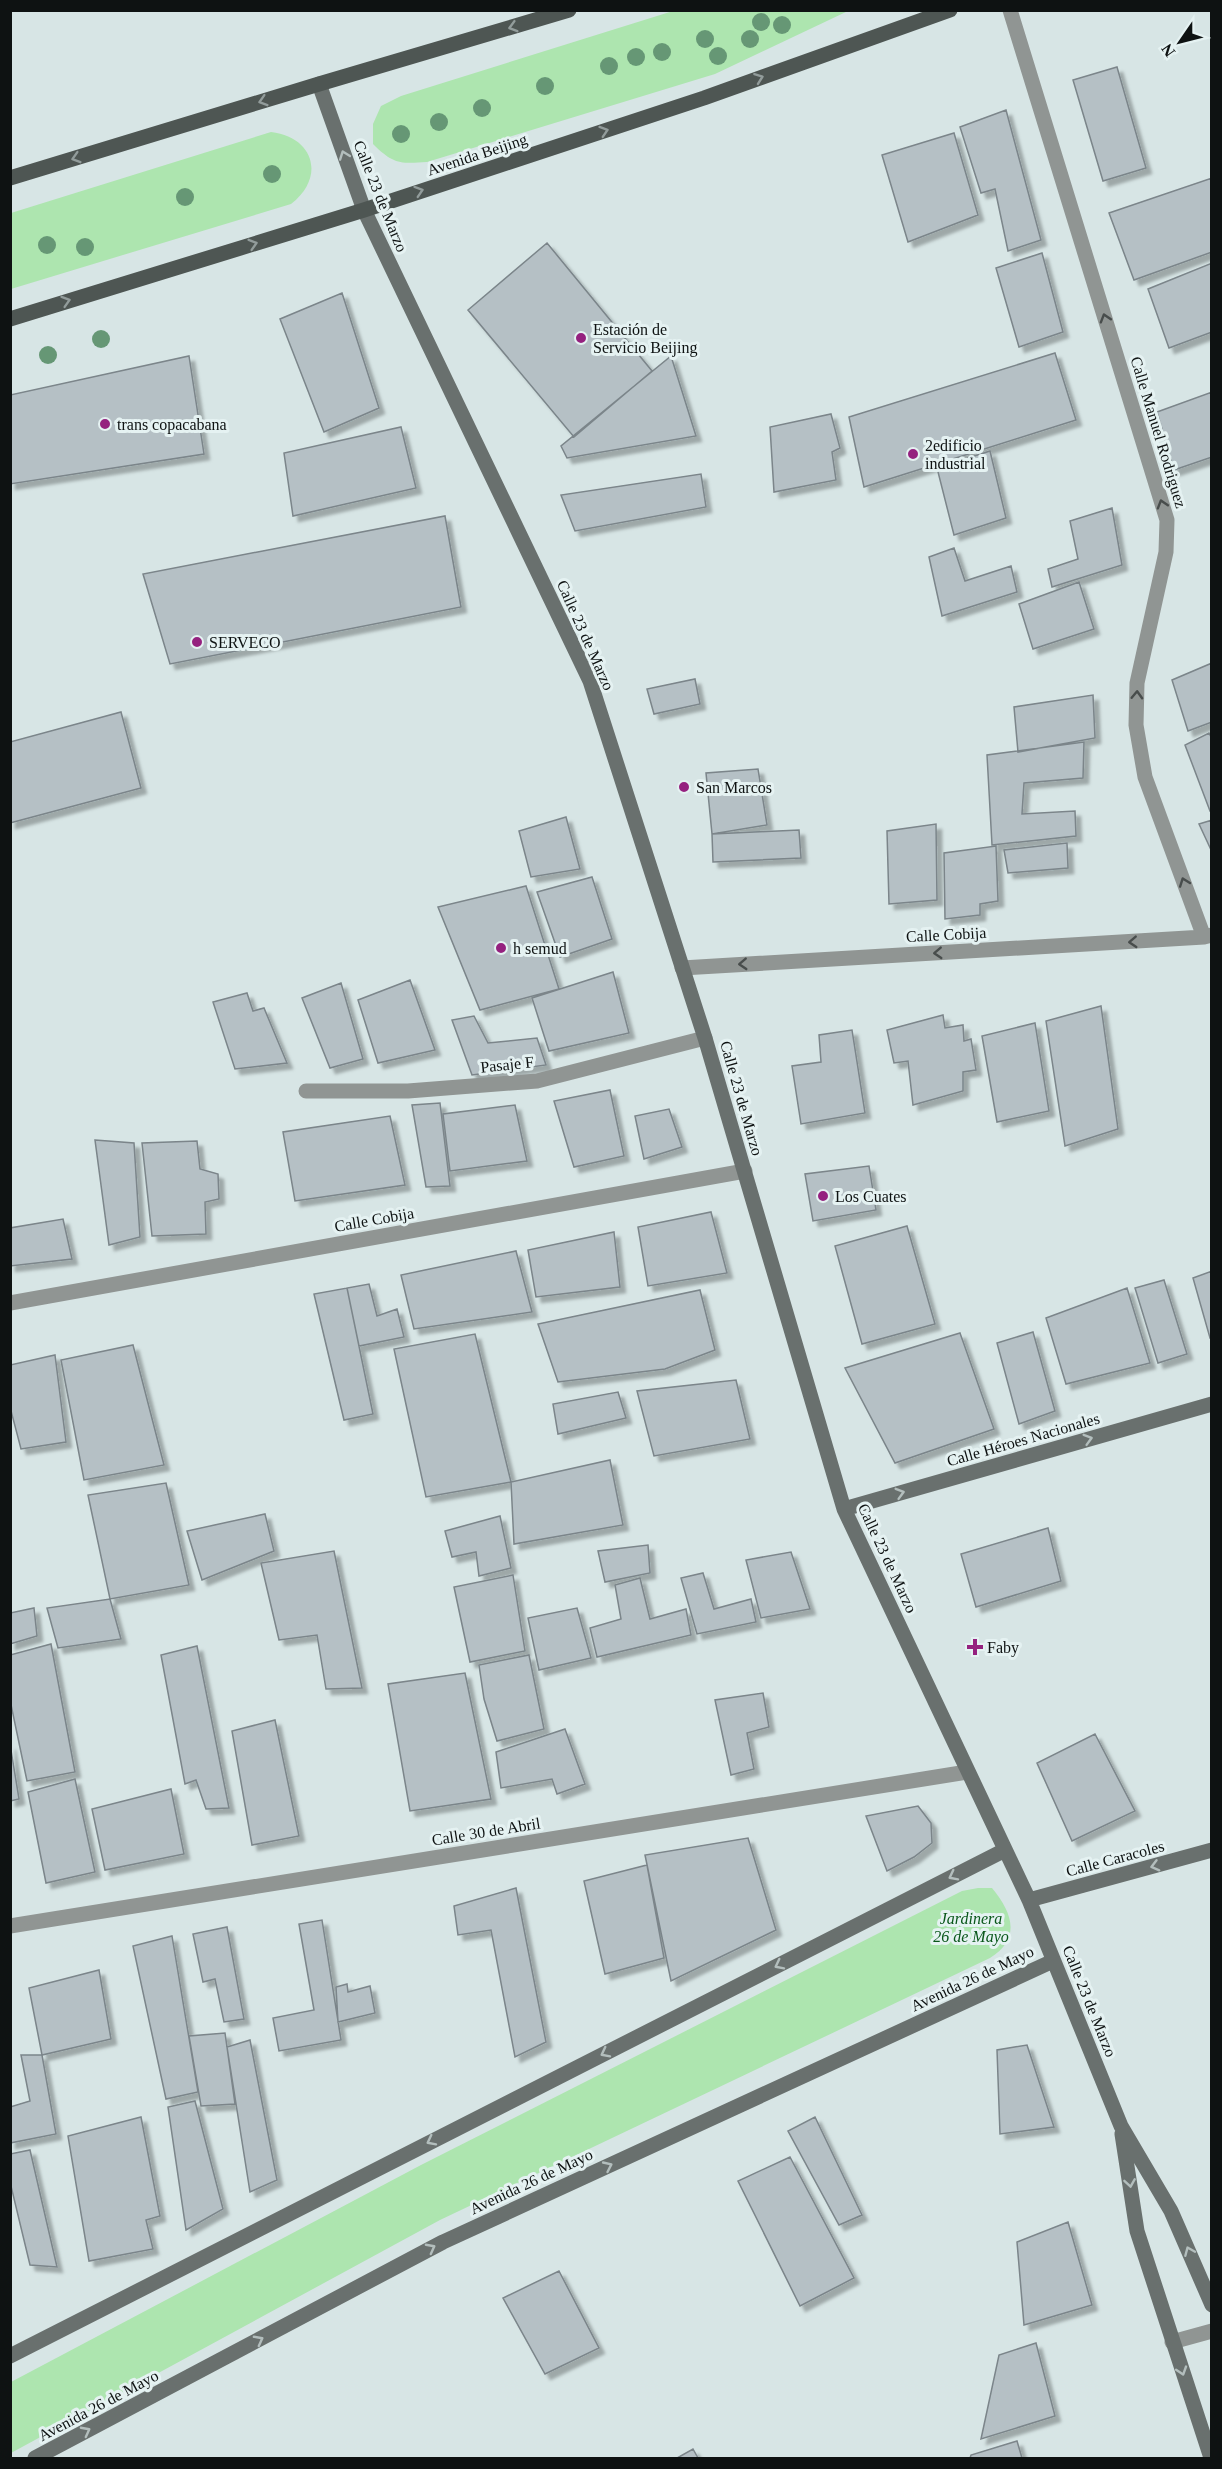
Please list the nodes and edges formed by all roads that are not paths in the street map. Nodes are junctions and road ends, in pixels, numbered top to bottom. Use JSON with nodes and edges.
{"nodes":[{"id":1,"x":569,"y":10,"type":"edge"},
{"id":2,"x":950,"y":10,"type":"edge"},
{"id":3,"x":1010,"y":10,"type":"edge"},
{"id":4,"x":319,"y":84,"type":"junction"},
{"id":5,"x":10,"y":178,"type":"edge"},
{"id":6,"x":363,"y":210,"type":"junction"},
{"id":7,"x":10,"y":319,"type":"edge"},
{"id":8,"x":1208,"y":936,"type":"edge"},
{"id":9,"x":682,"y":968,"type":"junction"},
{"id":10,"x":705,"y":1038,"type":"junction"},
{"id":11,"x":306,"y":1091,"type":"dead end"},
{"id":12,"x":745,"y":1172,"type":"junction"},
{"id":13,"x":10,"y":1303,"type":"edge"},
{"id":14,"x":1212,"y":1404,"type":"edge"},
{"id":15,"x":844,"y":1509,"type":"junction"},
{"id":16,"x":967,"y":1772,"type":"junction"},
{"id":17,"x":1005,"y":1850,"type":"junction"},
{"id":18,"x":1212,"y":1850,"type":"edge"},
{"id":19,"x":1029,"y":1900,"type":"junction"},
{"id":20,"x":10,"y":1926,"type":"edge"},
{"id":21,"x":1053,"y":1960,"type":"junction"},
{"id":22,"x":1121,"y":2126,"type":"junction"},
{"id":23,"x":1212,"y":2305,"type":"edge"},
{"id":24,"x":1212,"y":2331,"type":"edge"},
{"id":25,"x":1172,"y":2342,"type":"junction"},
{"id":26,"x":10,"y":2356,"type":"edge"},
{"id":27,"x":35,"y":2458,"type":"edge"},
{"id":28,"x":1210,"y":2458,"type":"edge"}],
"edges":[{"from":1,"to":4,"type":"main road","one_way":true},
{"from":6,"to":2,"type":"main road","name":"Avenida Beijing","one_way":true},
{"from":8,"to":3,"type":"street","name":"Calle Manuel Rodriguez","one_way":true},
{"from":4,"to":5,"type":"main road","one_way":true},
{"from":6,"to":4,"type":"street","name":"Calle 23 de Marzo","one_way":true},
{"from":7,"to":6,"type":"main road","name":"Avenida Beijing","one_way":true},
{"from":6,"to":9,"type":"street","name":"Calle 23 de Marzo"},
{"from":8,"to":9,"type":"street","name":"Calle Cobija","one_way":true},
{"from":9,"to":10,"type":"street","name":"Calle 23 de Marzo"},
{"from":10,"to":11,"type":"street","name":"Pasaje F"},
{"from":10,"to":12,"type":"street","name":"Calle 23 de Marzo"},
{"from":12,"to":13,"type":"street","name":"Calle Cobija"},
{"from":12,"to":15,"type":"street","name":"Calle 23 de Marzo"},
{"from":15,"to":14,"type":"street","name":"Calle Héroes Nacionales","one_way":true},
{"from":15,"to":16,"type":"street","name":"Calle 23 de Marzo"},
{"from":16,"to":17,"type":"street","name":"Calle 23 de Marzo"},
{"from":16,"to":20,"type":"street","name":"Calle 30 de Abril"},
{"from":17,"to":19,"type":"street","name":"Calle 23 de Marzo"},
{"from":17,"to":26,"type":"street","one_way":true},
{"from":18,"to":19,"type":"street","name":"Calle Caracoles","one_way":true},
{"from":19,"to":21,"type":"street","name":"Calle 23 de Marzo"},
{"from":21,"to":22,"type":"street","name":"Calle 23 de Marzo"},
{"from":27,"to":21,"type":"street","name":"Avenida 26 de Mayo","one_way":true},
{"from":23,"to":22,"type":"street","name":"Calle 23 de Marzo","one_way":true},
{"from":22,"to":25,"type":"street","name":"Calle 23 de Marzo","one_way":true},
{"from":24,"to":25,"type":"street"},
{"from":25,"to":28,"type":"street","name":"Calle 23 de Marzo","one_way":true}]}
